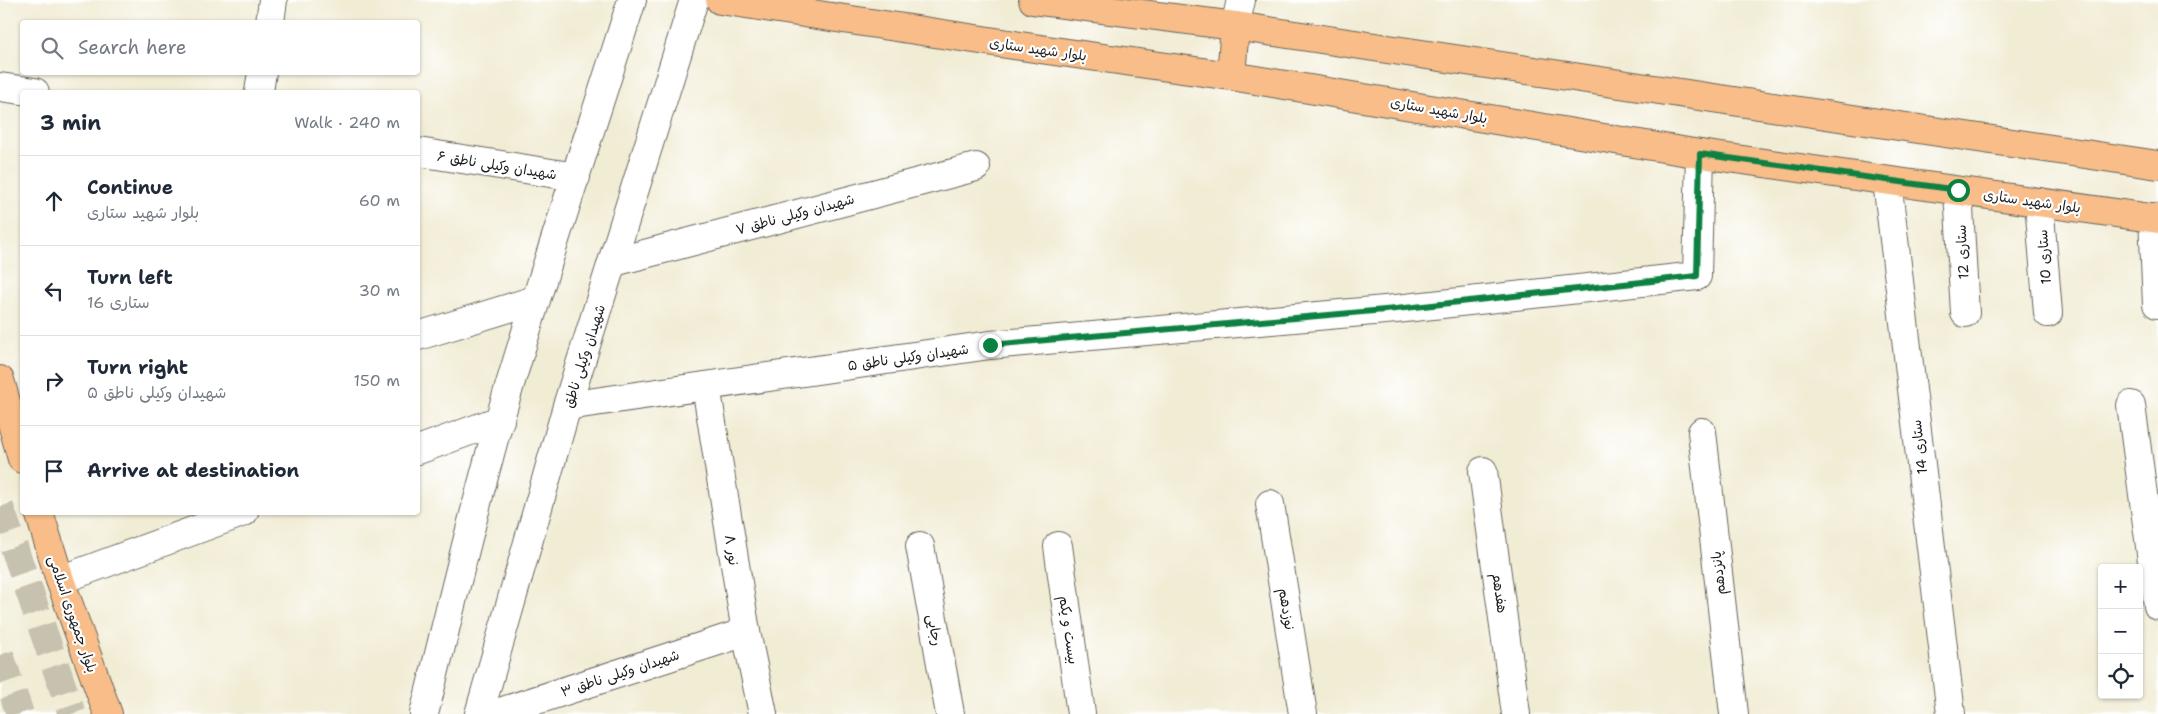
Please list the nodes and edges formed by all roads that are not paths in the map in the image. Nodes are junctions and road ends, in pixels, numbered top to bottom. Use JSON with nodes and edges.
{"nodes":[{"id":1,"x":273,"y":0,"type":"edge"},
{"id":2,"x":632,"y":0,"type":"edge"},
{"id":3,"x":694,"y":0,"type":"edge"},
{"id":4,"x":720,"y":0,"type":"edge"},
{"id":5,"x":1033,"y":0,"type":"edge"},
{"id":6,"x":1238,"y":13,"type":"edge"},
{"id":7,"x":270,"y":20,"type":"edge"},
{"id":8,"x":262,"y":75,"type":"edge"},
{"id":9,"x":1231,"y":76,"type":"junction"},
{"id":10,"x":0,"y":87,"type":"edge"},
{"id":11,"x":21,"y":90,"type":"edge"},
{"id":12,"x":259,"y":90,"type":"edge"},
{"id":13,"x":420,"y":152,"type":"edge"},
{"id":14,"x":1700,"y":154,"type":"junction"},
{"id":15,"x":2158,"y":165,"type":"edge"},
{"id":16,"x":976,"y":167,"type":"dead end"},
{"id":17,"x":576,"y":177,"type":"junction"},
{"id":18,"x":1887,"y":181,"type":"junction"},
{"id":19,"x":1958,"y":190,"type":"junction"},
{"id":20,"x":2039,"y":202,"type":"junction"},
{"id":21,"x":2156,"y":218,"type":"edge"},
{"id":22,"x":614,"y":262,"type":"junction"},
{"id":23,"x":535,"y":300,"type":"junction"},
{"id":24,"x":2157,"y":304,"type":"edge"},
{"id":25,"x":2048,"y":312,"type":"dead end"},
{"id":26,"x":1965,"y":313,"type":"dead end"},
{"id":27,"x":420,"y":335,"type":"edge"},
{"id":28,"x":0,"y":380,"type":"edge"},
{"id":29,"x":706,"y":386,"type":"junction"},
{"id":30,"x":2131,"y":405,"type":"dead end"},
{"id":31,"x":568,"y":406,"type":"junction"},
{"id":32,"x":500,"y":420,"type":"junction"},
{"id":33,"x":1702,"y":432,"type":"dead end"},
{"id":34,"x":20,"y":447,"type":"edge"},
{"id":35,"x":420,"y":449,"type":"edge"},
{"id":36,"x":1483,"y":471,"type":"dead end"},
{"id":37,"x":1270,"y":504,"type":"dead end"},
{"id":38,"x":40,"y":515,"type":"edge"},
{"id":39,"x":236,"y":515,"type":"edge"},
{"id":40,"x":920,"y":546,"type":"dead end"},
{"id":41,"x":1058,"y":546,"type":"dead end"},
{"id":42,"x":60,"y":580,"type":"junction"},
{"id":43,"x":2158,"y":606,"type":"edge"},
{"id":44,"x":746,"y":632,"type":"junction"},
{"id":45,"x":108,"y":714,"type":"edge"},
{"id":46,"x":424,"y":714,"type":"edge"},
{"id":47,"x":480,"y":714,"type":"edge"},
{"id":48,"x":494,"y":714,"type":"edge"},
{"id":49,"x":763,"y":714,"type":"edge"},
{"id":50,"x":950,"y":714,"type":"edge"},
{"id":51,"x":1081,"y":714,"type":"edge"},
{"id":52,"x":1303,"y":714,"type":"edge"},
{"id":53,"x":1516,"y":714,"type":"edge"},
{"id":54,"x":1734,"y":714,"type":"edge"},
{"id":55,"x":1951,"y":714,"type":"edge"}],
"edges":[{"from":1,"to":7,"type":"street"},
{"from":2,"to":17,"type":"street"},
{"from":3,"to":22,"type":"street","name":"شهیدان وکیلی ناطق"},
{"from":4,"to":9,"type":"main road","name":"بلوار شهید ستاری"},
{"from":5,"to":6,"type":"main road"},
{"from":6,"to":9,"type":"main road"},
{"from":6,"to":15,"type":"main road"},
{"from":8,"to":12,"type":"street"},
{"from":9,"to":14,"type":"main road","name":"بلوار شهید ستاری"},
{"from":10,"to":11,"type":"street"},
{"from":13,"to":17,"type":"street","name":"شهیدان وکیلی ناطق ۶"},
{"from":14,"to":18,"type":"main road","name":"بلوار شهید ستاری"},
{"from":14,"to":29,"type":"street","name":"شهیدان وکیلی ناطق ۵"},
{"from":16,"to":22,"type":"street","name":"شهیدان وکیلی ناطق ۷"},
{"from":17,"to":23,"type":"street"},
{"from":18,"to":19,"type":"main road","name":"بلوار شهید ستاری"},
{"from":18,"to":55,"type":"street","name":"ستاری 14"},
{"from":19,"to":20,"type":"main road","name":"بلوار شهید ستاری"},
{"from":19,"to":26,"type":"street","name":"ستاری 12"},
{"from":20,"to":21,"type":"main road","name":"بلوار شهید ستاری"},
{"from":20,"to":25,"type":"street","name":"ستاری 10"},
{"from":21,"to":24,"type":"street"},
{"from":22,"to":31,"type":"street","name":"شهیدان وکیلی ناطق"},
{"from":23,"to":27,"type":"street"},
{"from":23,"to":32,"type":"street"},
{"from":28,"to":34,"type":"main road"},
{"from":29,"to":31,"type":"street","name":"شهیدان وکیلی ناطق ۵"},
{"from":29,"to":44,"type":"street","name":"نور ۸"},
{"from":30,"to":43,"type":"street"},
{"from":31,"to":47,"type":"street","name":"شهیدان وکیلی ناطق"},
{"from":32,"to":35,"type":"street"},
{"from":32,"to":46,"type":"street"},
{"from":33,"to":54,"type":"street","name":"پانزدهم"},
{"from":36,"to":53,"type":"street","name":"هفدهم"},
{"from":37,"to":52,"type":"street","name":"نوزدهم"},
{"from":38,"to":42,"type":"main road","name":"بلوار جمهوری اسلامی"},
{"from":39,"to":42,"type":"street"},
{"from":40,"to":50,"type":"street","name":"رجایی"},
{"from":41,"to":51,"type":"street","name":"بیست و یکم"},
{"from":42,"to":45,"type":"main road","name":"بلوار جمهوری اسلامی"},
{"from":44,"to":48,"type":"street","name":"شهیدان وکیلی ناطق ۳"},
{"from":44,"to":49,"type":"street","name":"نور ۸"}]}
